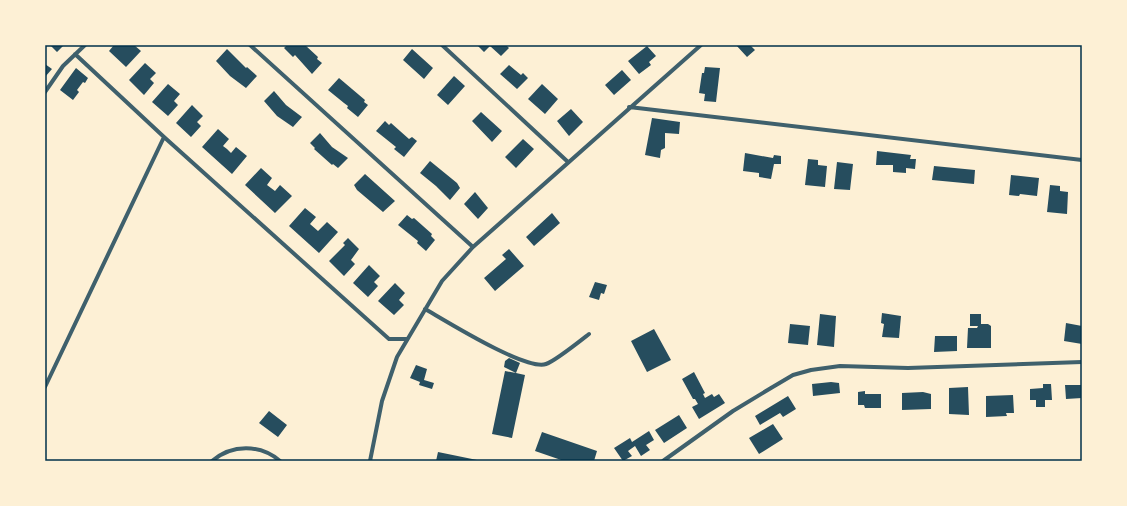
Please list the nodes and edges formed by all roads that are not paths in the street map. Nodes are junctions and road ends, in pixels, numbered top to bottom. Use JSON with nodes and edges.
{"nodes":[{"id":1,"x":85,"y":45,"type":"edge"},
{"id":2,"x":250,"y":45,"type":"edge"},
{"id":3,"x":442,"y":45,"type":"edge"},
{"id":4,"x":701,"y":45,"type":"edge"},
{"id":5,"x":75,"y":54,"type":"junction"},
{"id":6,"x":45,"y":92,"type":"edge"},
{"id":7,"x":629,"y":107,"type":"junction"},
{"id":8,"x":164,"y":137,"type":"junction"},
{"id":9,"x":1082,"y":160,"type":"edge"},
{"id":10,"x":568,"y":162,"type":"junction"},
{"id":11,"x":473,"y":247,"type":"junction"},
{"id":12,"x":425,"y":309,"type":"junction"},
{"id":13,"x":589,"y":334,"type":"dead end"},
{"id":14,"x":407,"y":339,"type":"junction"},
{"id":15,"x":1082,"y":362,"type":"edge"},
{"id":16,"x":45,"y":387,"type":"edge"},
{"id":17,"x":212,"y":461,"type":"edge"},
{"id":18,"x":280,"y":461,"type":"edge"},
{"id":19,"x":370,"y":461,"type":"edge"},
{"id":20,"x":663,"y":461,"type":"edge"}],
"edges":[{"from":1,"to":5,"type":"street"},
{"from":2,"to":11,"type":"street"},
{"from":3,"to":10,"type":"street"},
{"from":4,"to":7,"type":"street"},
{"from":5,"to":6,"type":"street"},
{"from":5,"to":8,"type":"street"},
{"from":7,"to":9,"type":"street"},
{"from":7,"to":10,"type":"street"},
{"from":8,"to":14,"type":"street"},
{"from":8,"to":16,"type":"street"},
{"from":10,"to":11,"type":"street"},
{"from":11,"to":12,"type":"street"},
{"from":12,"to":13,"type":"street"},
{"from":12,"to":14,"type":"street"},
{"from":14,"to":19,"type":"street"},
{"from":15,"to":20,"type":"street"},
{"from":17,"to":18,"type":"street"}]}
